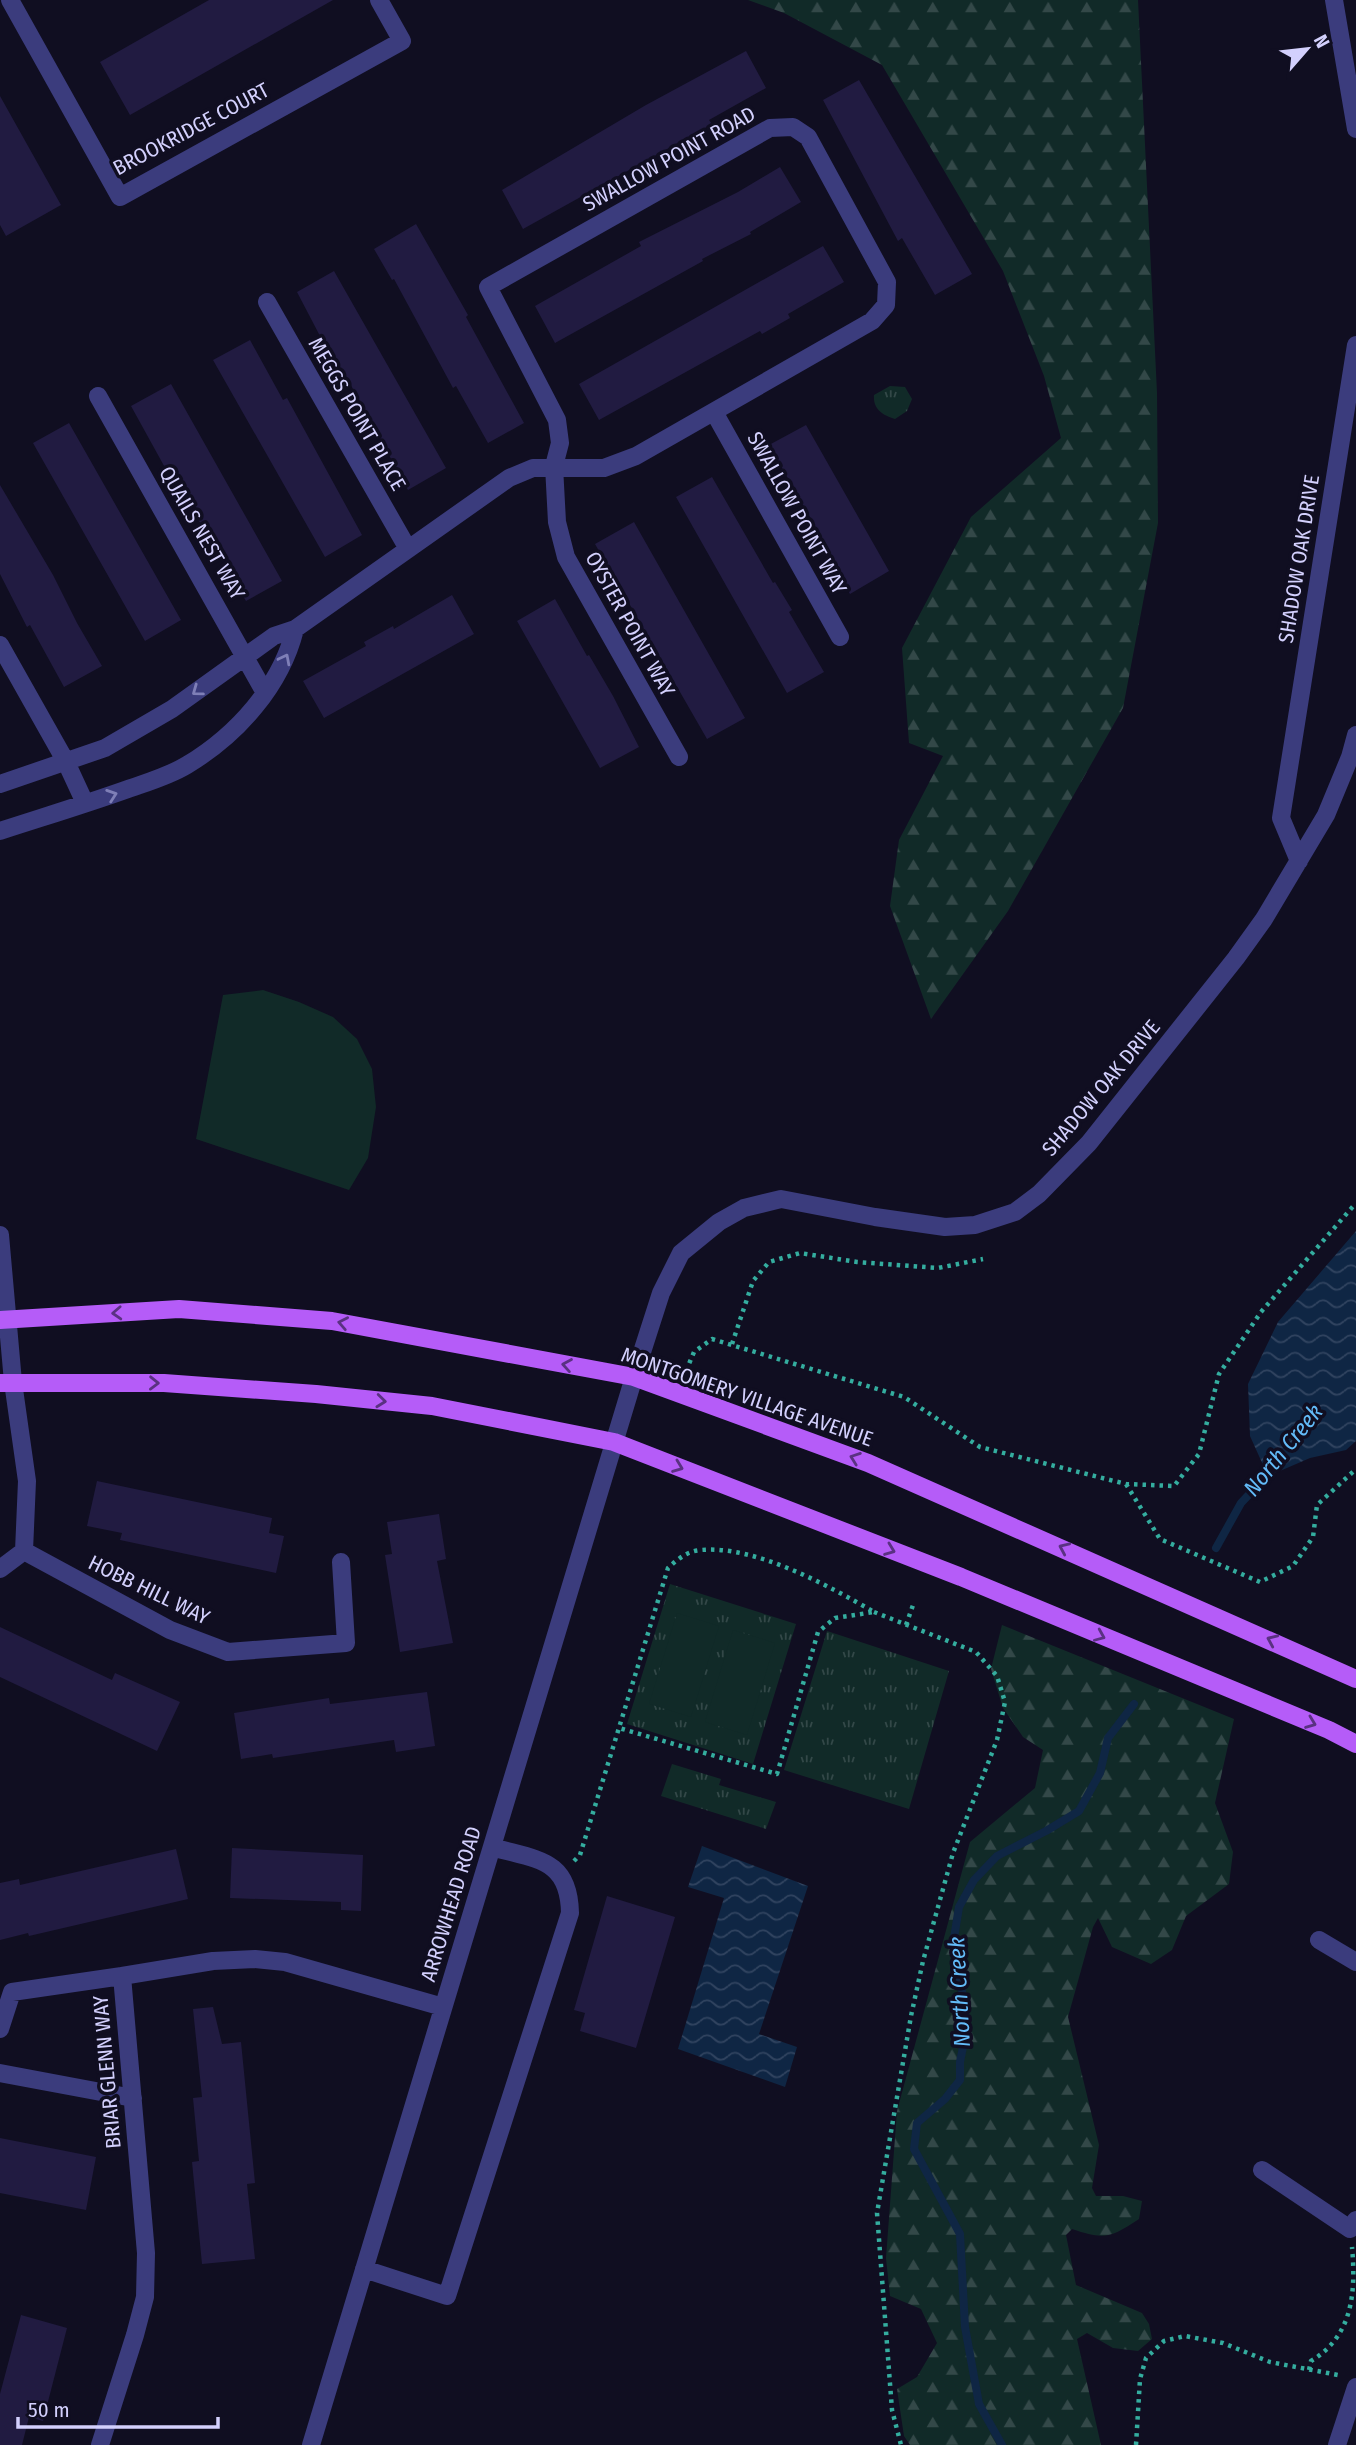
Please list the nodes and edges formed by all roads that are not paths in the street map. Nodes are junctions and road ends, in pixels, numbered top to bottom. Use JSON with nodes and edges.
{"nodes":[{"id":1,"x":10,"y":0,"type":"edge"},
{"id":2,"x":379,"y":0,"type":"edge"},
{"id":3,"x":1334,"y":0,"type":"edge"},
{"id":4,"x":1356,"y":129,"type":"edge"},
{"id":5,"x":267,"y":302,"type":"dead end"},
{"id":6,"x":1356,"y":345,"type":"edge"},
{"id":7,"x":98,"y":396,"type":"dead end"},
{"id":8,"x":714,"y":412,"type":"junction"},
{"id":9,"x":554,"y":466,"type":"junction"},
{"id":10,"x":408,"y":548,"type":"junction"},
{"id":11,"x":295,"y":629,"type":"junction"},
{"id":12,"x":840,"y":637,"type":"dead end"},
{"id":13,"x":0,"y":645,"type":"edge"},
{"id":14,"x":246,"y":656,"type":"junction"},
{"id":15,"x":265,"y":693,"type":"junction"},
{"id":16,"x":1356,"y":735,"type":"edge"},
{"id":17,"x":678,"y":757,"type":"dead end"},
{"id":18,"x":66,"y":762,"type":"junction"},
{"id":19,"x":0,"y":784,"type":"edge"},
{"id":20,"x":85,"y":803,"type":"junction"},
{"id":21,"x":0,"y":831,"type":"edge"},
{"id":22,"x":1299,"y":861,"type":"junction"},
{"id":23,"x":0,"y":1235,"type":"edge"},
{"id":24,"x":3,"y":1320,"type":"edge"},
{"id":25,"x":634,"y":1377,"type":"junction"},
{"id":26,"x":6,"y":1382,"type":"edge"},
{"id":27,"x":614,"y":1442,"type":"junction"},
{"id":28,"x":24,"y":1551,"type":"junction"},
{"id":29,"x":341,"y":1562,"type":"dead end"},
{"id":30,"x":0,"y":1569,"type":"edge"},
{"id":31,"x":1356,"y":1679,"type":"edge"},
{"id":32,"x":1356,"y":1744,"type":"edge"},
{"id":33,"x":492,"y":1847,"type":"junction"},
{"id":34,"x":1319,"y":1940,"type":"dead end"},
{"id":35,"x":1356,"y":1962,"type":"edge"},
{"id":36,"x":122,"y":1976,"type":"junction"},
{"id":37,"x":443,"y":2007,"type":"junction"},
{"id":38,"x":0,"y":2029,"type":"edge"},
{"id":39,"x":0,"y":2073,"type":"edge"},
{"id":40,"x":133,"y":2098,"type":"junction"},
{"id":41,"x":1262,"y":2170,"type":"dead end"},
{"id":42,"x":1353,"y":2225,"type":"edge"},
{"id":43,"x":364,"y":2269,"type":"junction"},
{"id":44,"x":1351,"y":2382,"type":"edge"},
{"id":45,"x":100,"y":2445,"type":"edge"},
{"id":46,"x":311,"y":2445,"type":"edge"},
{"id":47,"x":1337,"y":2445,"type":"edge"}],
"edges":[{"from":1,"to":2,"type":"street","name":"BROOKRIDGE COURT"},
{"from":3,"to":4,"type":"street"},
{"from":5,"to":10,"type":"street","name":"MEGGS POINT PLACE"},
{"from":6,"to":22,"type":"street","name":"SHADOW OAK DRIVE"},
{"from":7,"to":14,"type":"street","name":"QUAILS NEST WAY"},
{"from":8,"to":9,"type":"street","name":"SWALLOW POINT ROAD"},
{"from":8,"to":9,"type":"street","name":"SWALLOW POINT ROAD"},
{"from":8,"to":12,"type":"street","name":"SWALLOW POINT WAY"},
{"from":9,"to":10,"type":"street","name":"SWALLOW POINT ROAD"},
{"from":9,"to":17,"type":"street","name":"OYSTER POINT WAY"},
{"from":10,"to":11,"type":"street","name":"SWALLOW POINT ROAD"},
{"from":11,"to":14,"type":"street","name":"SWALLOW POINT ROAD"},
{"from":15,"to":11,"type":"street","one_way":true},
{"from":13,"to":18,"type":"street"},
{"from":14,"to":15,"type":"street","name":"QUAILS NEST WAY"},
{"from":14,"to":18,"type":"street","name":"SWALLOW POINT ROAD","one_way":true},
{"from":20,"to":15,"type":"street","one_way":true},
{"from":16,"to":22,"type":"street","name":"SHADOW OAK DRIVE"},
{"from":18,"to":19,"type":"street","name":"SWALLOW POINT ROAD"},
{"from":18,"to":20,"type":"street"},
{"from":20,"to":21,"type":"street"},
{"from":22,"to":25,"type":"street","name":"SHADOW OAK DRIVE"},
{"from":23,"to":24,"type":"street"},
{"from":25,"to":24,"type":"main road","name":"MONTGOMERY VILLAGE AVENUE","one_way":true},
{"from":24,"to":26,"type":"street"},
{"from":25,"to":27,"type":"street","name":"ARROWHEAD ROAD"},
{"from":31,"to":25,"type":"main road","name":"MONTGOMERY VILLAGE AVENUE","one_way":true},
{"from":26,"to":27,"type":"main road","one_way":true},
{"from":26,"to":28,"type":"street"},
{"from":27,"to":32,"type":"main road","one_way":true},
{"from":27,"to":33,"type":"street","name":"ARROWHEAD ROAD"},
{"from":28,"to":29,"type":"street","name":"HOBB HILL WAY"},
{"from":28,"to":30,"type":"street"},
{"from":33,"to":37,"type":"street","name":"ARROWHEAD ROAD"},
{"from":33,"to":43,"type":"street"},
{"from":34,"to":35,"type":"street"},
{"from":36,"to":37,"type":"street","name":"BRIAR GLENN WAY"},
{"from":36,"to":38,"type":"street"},
{"from":36,"to":40,"type":"street","name":"BRIAR GLENN WAY"},
{"from":37,"to":43,"type":"street","name":"ARROWHEAD ROAD"},
{"from":39,"to":40,"type":"street"},
{"from":40,"to":45,"type":"street","name":"BRIAR GLENN WAY"},
{"from":41,"to":42,"type":"street"},
{"from":43,"to":46,"type":"street","name":"ARROWHEAD ROAD"},
{"from":44,"to":47,"type":"street"}]}
